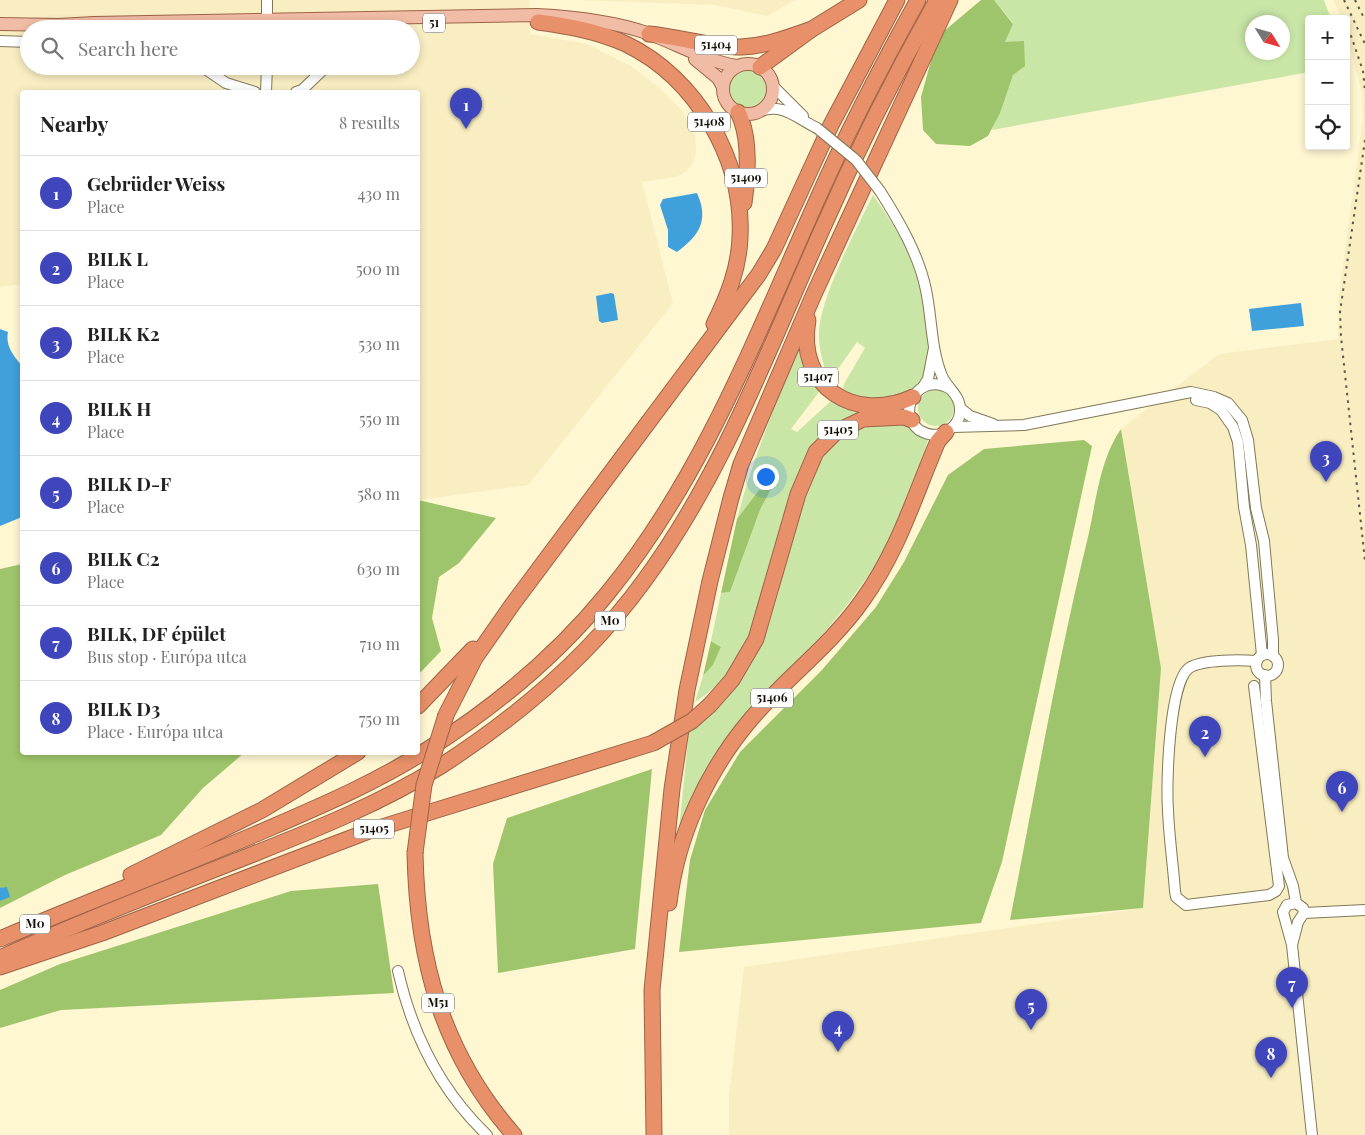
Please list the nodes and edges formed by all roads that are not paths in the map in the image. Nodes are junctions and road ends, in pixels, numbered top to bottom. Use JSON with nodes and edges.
{"nodes":[{"id":1,"x":267,"y":0,"type":"edge"},
{"id":2,"x":859,"y":0,"type":"edge"},
{"id":3,"x":897,"y":0,"type":"edge"},
{"id":4,"x":918,"y":0,"type":"edge"},
{"id":5,"x":938,"y":0,"type":"edge"},
{"id":6,"x":950,"y":0,"type":"edge"},
{"id":7,"x":268,"y":20,"type":"edge"},
{"id":8,"x":402,"y":20,"type":"edge"},
{"id":9,"x":538,"y":22,"type":"junction"},
{"id":10,"x":420,"y":23,"type":"edge"},
{"id":11,"x":0,"y":24,"type":"edge"},
{"id":12,"x":20,"y":25,"type":"edge"},
{"id":13,"x":812,"y":29,"type":"junction"},
{"id":14,"x":649,"y":34,"type":"junction"},
{"id":15,"x":0,"y":41,"type":"edge"},
{"id":16,"x":20,"y":42,"type":"edge"},
{"id":17,"x":737,"y":66,"type":"junction"},
{"id":18,"x":760,"y":67,"type":"junction"},
{"id":19,"x":214,"y":75,"type":"edge"},
{"id":20,"x":267,"y":75,"type":"edge"},
{"id":21,"x":318,"y":75,"type":"edge"},
{"id":22,"x":773,"y":86,"type":"junction"},
{"id":23,"x":723,"y":87,"type":"junction"},
{"id":24,"x":249,"y":90,"type":"edge"},
{"id":25,"x":266,"y":90,"type":"edge"},
{"id":26,"x":302,"y":90,"type":"edge"},
{"id":27,"x":760,"y":111,"type":"junction"},
{"id":28,"x":741,"y":119,"type":"junction"},
{"id":29,"x":817,"y":128,"type":"junction"},
{"id":30,"x":740,"y":230,"type":"junction"},
{"id":31,"x":814,"y":294,"type":"junction"},
{"id":32,"x":935,"y":342,"type":"junction"},
{"id":33,"x":694,"y":362,"type":"junction"},
{"id":34,"x":950,"y":389,"type":"junction"},
{"id":35,"x":918,"y":392,"type":"junction"},
{"id":36,"x":960,"y":408,"type":"junction"},
{"id":37,"x":912,"y":420,"type":"junction"},
{"id":38,"x":1004,"y":426,"type":"junction"},
{"id":39,"x":950,"y":430,"type":"junction"},
{"id":40,"x":512,"y":605,"type":"junction"},
{"id":41,"x":1264,"y":657,"type":"junction"},
{"id":42,"x":1219,"y":662,"type":"junction"},
{"id":43,"x":1262,"y":674,"type":"junction"},
{"id":44,"x":1254,"y":686,"type":"dead end"},
{"id":45,"x":420,"y":704,"type":"edge"},
{"id":46,"x":420,"y":753,"type":"edge"},
{"id":47,"x":353,"y":755,"type":"edge"},
{"id":48,"x":417,"y":755,"type":"edge"},
{"id":49,"x":1296,"y":903,"type":"junction"},
{"id":50,"x":70,"y":909,"type":"junction"},
{"id":51,"x":1365,"y":910,"type":"edge"},
{"id":52,"x":1301,"y":918,"type":"junction"},
{"id":53,"x":1286,"y":920,"type":"junction"},
{"id":54,"x":0,"y":939,"type":"edge"},
{"id":55,"x":1292,"y":945,"type":"junction"},
{"id":56,"x":0,"y":958,"type":"edge"},
{"id":57,"x":0,"y":967,"type":"edge"},
{"id":58,"x":398,"y":971,"type":"dead end"},
{"id":59,"x":652,"y":990,"type":"junction"},
{"id":60,"x":487,"y":1135,"type":"edge"},
{"id":61,"x":514,"y":1135,"type":"edge"},
{"id":62,"x":654,"y":1135,"type":"edge"},
{"id":63,"x":1312,"y":1135,"type":"edge"}],
"edges":[{"from":1,"to":7,"type":"street"},
{"from":2,"to":13,"type":"highway"},
{"from":3,"to":33,"type":"highway"},
{"from":4,"to":46,"type":"highway","number":"M0"},
{"from":5,"to":56,"type":"highway","number":"M0"},
{"from":6,"to":31,"type":"highway"},
{"from":8,"to":14,"type":"main road","number":"51"},
{"from":9,"to":10,"type":"main road","number":"51"},
{"from":9,"to":23,"type":"main road","number":"51"},
{"from":9,"to":30,"type":"highway","number":"51408"},
{"from":11,"to":12,"type":"main road","number":"51"},
{"from":13,"to":14,"type":"highway","number":"51404"},
{"from":13,"to":18,"type":"highway"},
{"from":14,"to":17,"type":"main road","number":"51"},
{"from":15,"to":16,"type":"street"},
{"from":17,"to":18,"type":"main road","number":"51"},
{"from":17,"to":23,"type":"main road"},
{"from":18,"to":22,"type":"main road"},
{"from":19,"to":24,"type":"street"},
{"from":20,"to":25,"type":"street"},
{"from":21,"to":26,"type":"street"},
{"from":22,"to":27,"type":"main road"},
{"from":22,"to":29,"type":"street"},
{"from":23,"to":28,"type":"main road","number":"51"},
{"from":27,"to":28,"type":"main road"},
{"from":27,"to":29,"type":"street"},
{"from":28,"to":30,"type":"highway","number":"51409"},
{"from":29,"to":32,"type":"street","bridge":true},
{"from":30,"to":33,"type":"highway","number":"51408"},
{"from":31,"to":35,"type":"highway","number":"51407"},
{"from":31,"to":59,"type":"highway"},
{"from":32,"to":34,"type":"street"},
{"from":32,"to":35,"type":"street"},
{"from":33,"to":40,"type":"highway"},
{"from":34,"to":35,"type":"street"},
{"from":34,"to":36,"type":"street"},
{"from":35,"to":37,"type":"street"},
{"from":36,"to":38,"type":"street"},
{"from":36,"to":39,"type":"street","number":"51406"},
{"from":37,"to":39,"type":"street"},
{"from":37,"to":57,"type":"highway","number":"51405","bridge":true},
{"from":38,"to":39,"type":"street"},
{"from":38,"to":41,"type":"street"},
{"from":39,"to":59,"type":"highway","number":"51406"},
{"from":40,"to":45,"type":"highway"},
{"from":40,"to":61,"type":"highway","number":"M51","bridge":true},
{"from":41,"to":42,"type":"street"},
{"from":41,"to":43,"type":"street"},
{"from":41,"to":43,"type":"street"},
{"from":42,"to":43,"type":"street"},
{"from":42,"to":44,"type":"street"},
{"from":43,"to":49,"type":"street"},
{"from":47,"to":50,"type":"highway"},
{"from":48,"to":50,"type":"highway","number":"M0"},
{"from":49,"to":52,"type":"street"},
{"from":49,"to":53,"type":"street"},
{"from":50,"to":54,"type":"highway","number":"M0"},
{"from":51,"to":52,"type":"street"},
{"from":52,"to":53,"type":"street"},
{"from":52,"to":55,"type":"street"},
{"from":53,"to":55,"type":"street"},
{"from":55,"to":63,"type":"street"},
{"from":58,"to":60,"type":"street"},
{"from":59,"to":62,"type":"highway"}]}
